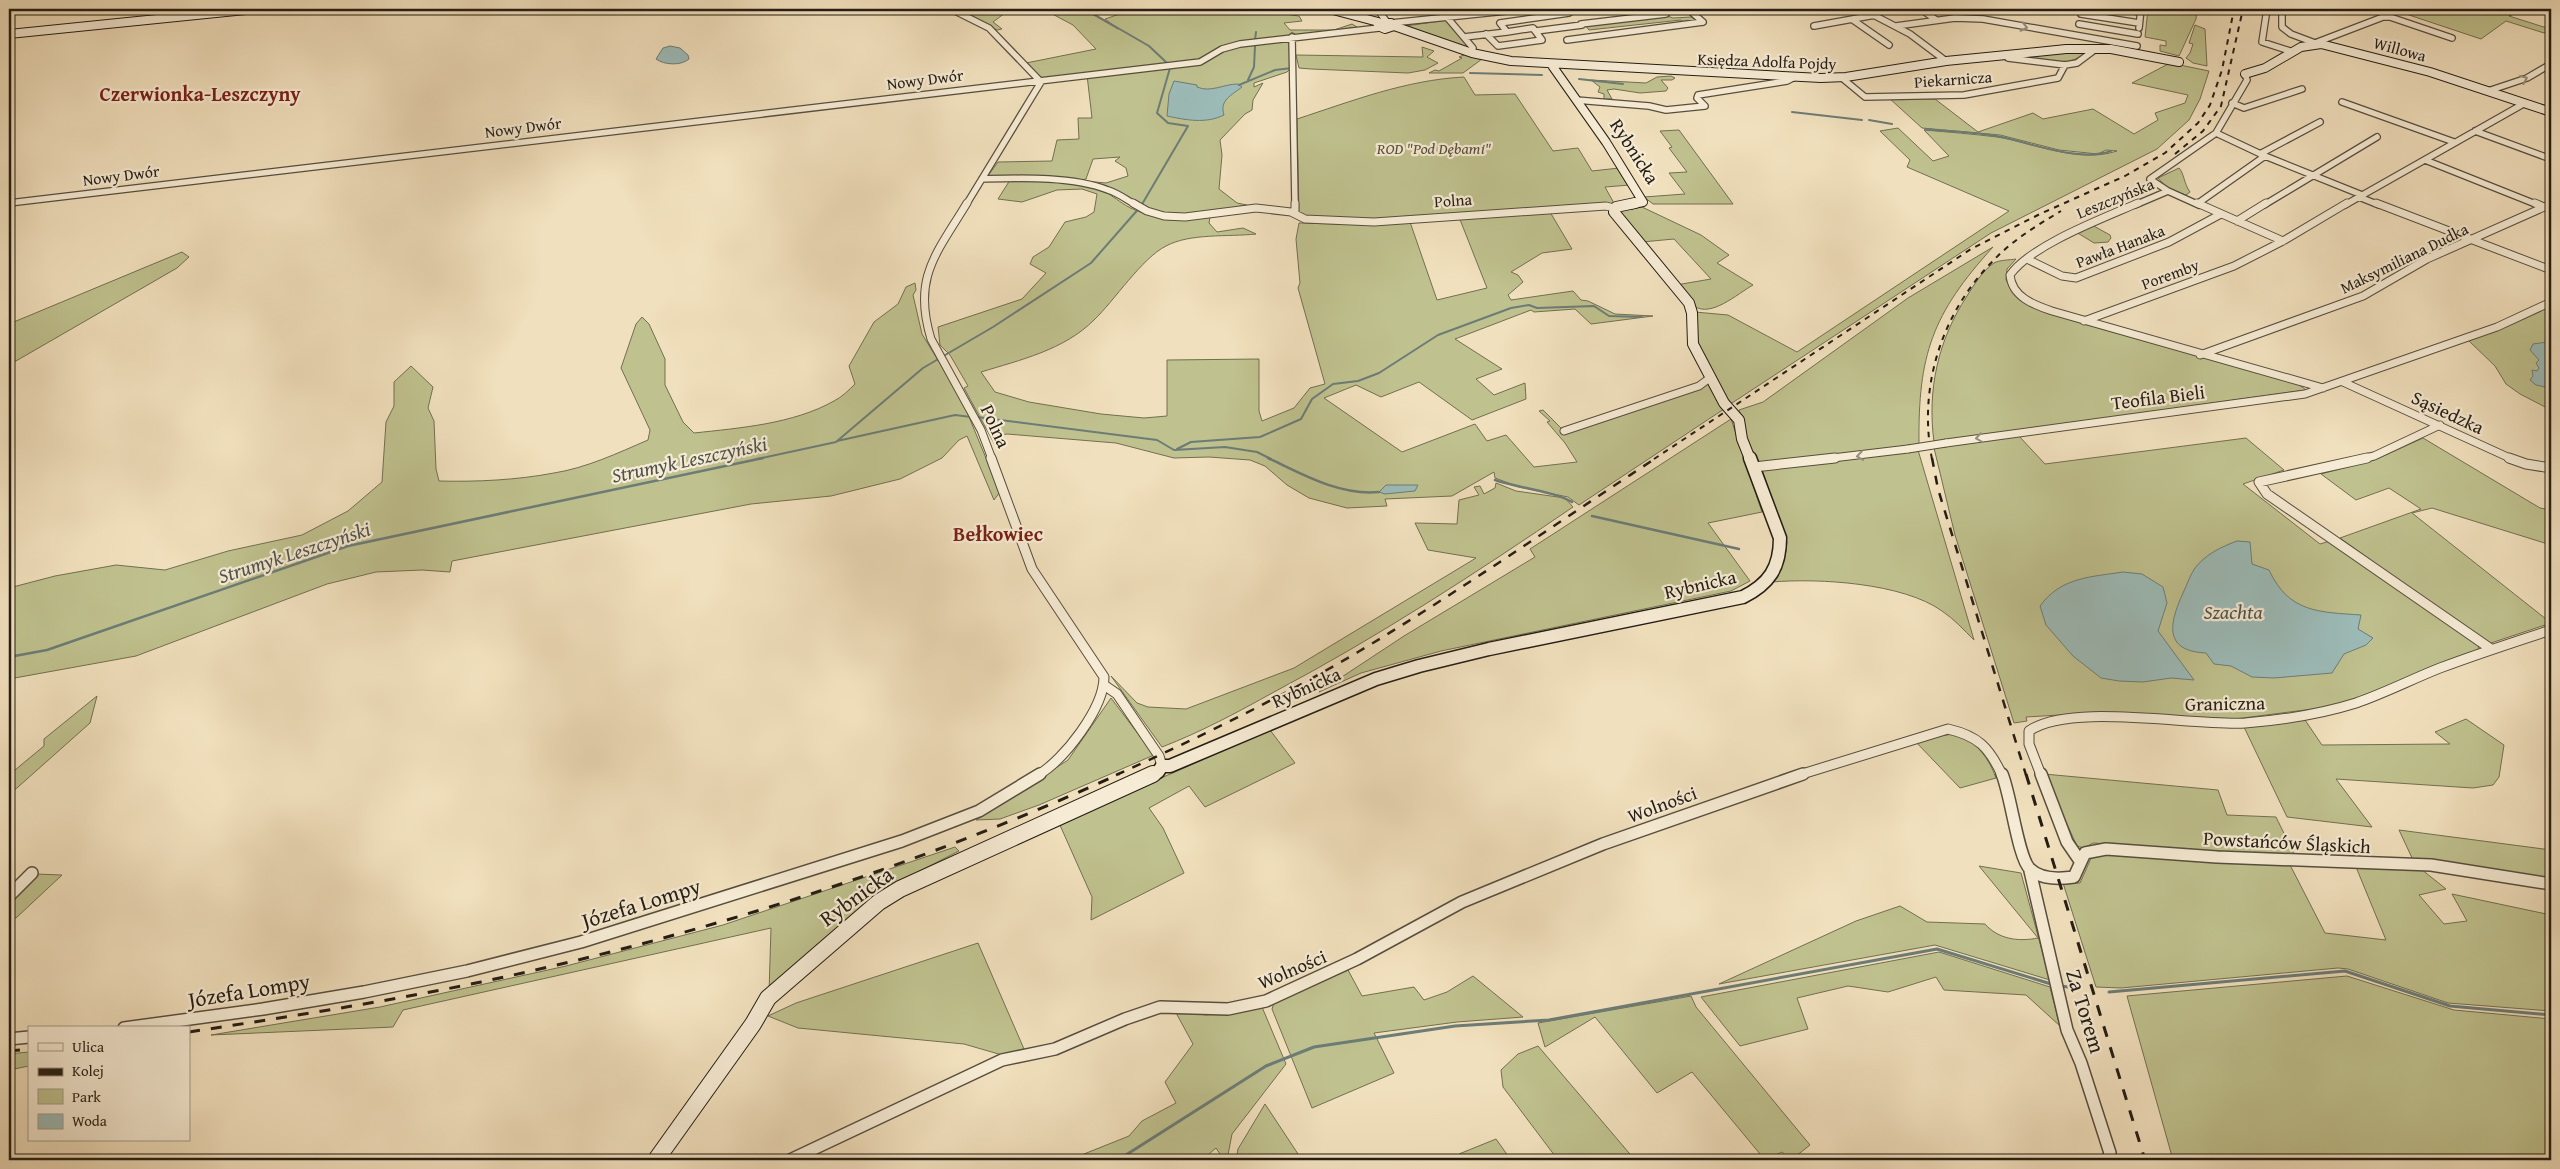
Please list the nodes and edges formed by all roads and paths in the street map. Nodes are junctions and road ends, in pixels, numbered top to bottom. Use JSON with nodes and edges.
{"nodes":[{"id":1,"x":256,"y":9,"type":"edge"},
{"id":2,"x":951,"y":9,"type":"edge"},
{"id":3,"x":1329,"y":9,"type":"edge"},
{"id":4,"x":1377,"y":9,"type":"edge"},
{"id":5,"x":1414,"y":9,"type":"edge"},
{"id":6,"x":1426,"y":9,"type":"edge"},
{"id":7,"x":1440,"y":9,"type":"edge"},
{"id":8,"x":1527,"y":9,"type":"edge"},
{"id":9,"x":1660,"y":9,"type":"edge"},
{"id":10,"x":1688,"y":9,"type":"edge"},
{"id":11,"x":1862,"y":9,"type":"edge"},
{"id":12,"x":1921,"y":9,"type":"edge"},
{"id":13,"x":2121,"y":9,"type":"edge"},
{"id":14,"x":2267,"y":9,"type":"edge"},
{"id":15,"x":2282,"y":9,"type":"edge"},
{"id":16,"x":2141,"y":10,"type":"edge"},
{"id":17,"x":1567,"y":11,"type":"edge"},
{"id":18,"x":2082,"y":11,"type":"edge"},
{"id":19,"x":1971,"y":14,"type":"dead end"},
{"id":20,"x":1875,"y":15,"type":"junction"},
{"id":21,"x":1448,"y":18,"type":"junction"},
{"id":22,"x":1976,"y":18,"type":"junction"},
{"id":23,"x":1853,"y":20,"type":"junction"},
{"id":24,"x":1936,"y":20,"type":"junction"},
{"id":25,"x":1424,"y":21,"type":"junction"},
{"id":26,"x":2139,"y":23,"type":"junction"},
{"id":27,"x":2079,"y":24,"type":"junction"},
{"id":28,"x":1382,"y":25,"type":"junction"},
{"id":29,"x":1581,"y":25,"type":"junction"},
{"id":30,"x":1814,"y":26,"type":"dead end"},
{"id":31,"x":1896,"y":26,"type":"junction"},
{"id":32,"x":1407,"y":28,"type":"junction"},
{"id":33,"x":1361,"y":29,"type":"junction"},
{"id":34,"x":1536,"y":31,"type":"junction"},
{"id":35,"x":1507,"y":32,"type":"junction"},
{"id":36,"x":9,"y":34,"type":"edge"},
{"id":37,"x":1486,"y":34,"type":"junction"},
{"id":38,"x":2138,"y":34,"type":"junction"},
{"id":39,"x":1415,"y":35,"type":"junction"},
{"id":40,"x":1592,"y":36,"type":"junction"},
{"id":41,"x":2077,"y":36,"type":"junction"},
{"id":42,"x":1292,"y":37,"type":"junction"},
{"id":43,"x":1464,"y":37,"type":"junction"},
{"id":44,"x":2452,"y":38,"type":"dead end"},
{"id":45,"x":1567,"y":40,"type":"dead end"},
{"id":46,"x":2315,"y":44,"type":"junction"},
{"id":47,"x":1889,"y":45,"type":"dead end"},
{"id":48,"x":2092,"y":48,"type":"junction"},
{"id":49,"x":2136,"y":50,"type":"junction"},
{"id":50,"x":2293,"y":52,"type":"junction"},
{"id":51,"x":1472,"y":53,"type":"junction"},
{"id":52,"x":2008,"y":58,"type":"dead end"},
{"id":53,"x":1946,"y":60,"type":"junction"},
{"id":54,"x":2178,"y":62,"type":"dead end"},
{"id":55,"x":1551,"y":64,"type":"junction"},
{"id":56,"x":2551,"y":64,"type":"edge"},
{"id":57,"x":2065,"y":65,"type":"junction"},
{"id":58,"x":2244,"y":74,"type":"joint"},
{"id":59,"x":1795,"y":77,"type":"junction"},
{"id":60,"x":1842,"y":78,"type":"junction"},
{"id":61,"x":1040,"y":79,"type":"junction"},
{"id":62,"x":2302,"y":89,"type":"dead end"},
{"id":63,"x":2491,"y":90,"type":"junction"},
{"id":64,"x":1576,"y":100,"type":"junction"},
{"id":65,"x":2342,"y":102,"type":"dead end"},
{"id":66,"x":2232,"y":103,"type":"junction"},
{"id":67,"x":2525,"y":103,"type":"junction"},
{"id":68,"x":2551,"y":112,"type":"edge"},
{"id":69,"x":2320,"y":122,"type":"dead end"},
{"id":70,"x":2475,"y":131,"type":"junction"},
{"id":71,"x":2216,"y":133,"type":"junction"},
{"id":72,"x":2377,"y":137,"type":"dead end"},
{"id":73,"x":2454,"y":142,"type":"junction"},
{"id":74,"x":2262,"y":155,"type":"junction"},
{"id":75,"x":2551,"y":159,"type":"edge"},
{"id":76,"x":2425,"y":160,"type":"junction"},
{"id":77,"x":2311,"y":176,"type":"junction"},
{"id":78,"x":982,"y":179,"type":"junction"},
{"id":79,"x":2168,"y":191,"type":"junction"},
{"id":80,"x":2361,"y":196,"type":"junction"},
{"id":81,"x":9,"y":203,"type":"edge"},
{"id":82,"x":2197,"y":204,"type":"junction"},
{"id":83,"x":2551,"y":204,"type":"edge"},
{"id":84,"x":2544,"y":207,"type":"junction"},
{"id":85,"x":1614,"y":208,"type":"junction"},
{"id":86,"x":1295,"y":213,"type":"junction"},
{"id":87,"x":2221,"y":214,"type":"junction"},
{"id":88,"x":2237,"y":221,"type":"junction"},
{"id":89,"x":2472,"y":240,"type":"junction"},
{"id":90,"x":2283,"y":241,"type":"junction"},
{"id":91,"x":2027,"y":259,"type":"junction"},
{"id":92,"x":2551,"y":270,"type":"edge"},
{"id":93,"x":2551,"y":302,"type":"edge"},
{"id":94,"x":2084,"y":321,"type":"junction"},
{"id":95,"x":2210,"y":350,"type":"junction"},
{"id":96,"x":2200,"y":355,"type":"junction"},
{"id":97,"x":2216,"y":359,"type":"junction"},
{"id":98,"x":1711,"y":377,"type":"junction"},
{"id":99,"x":2296,"y":381,"type":"junction"},
{"id":100,"x":2343,"y":382,"type":"junction"},
{"id":101,"x":2324,"y":388,"type":"junction"},
{"id":102,"x":2314,"y":392,"type":"junction"},
{"id":103,"x":2440,"y":425,"type":"junction"},
{"id":104,"x":1564,"y":431,"type":"dead end"},
{"id":105,"x":2551,"y":461,"type":"edge"},
{"id":106,"x":2541,"y":466,"type":"junction"},
{"id":107,"x":1754,"y":467,"type":"junction"},
{"id":108,"x":2551,"y":468,"type":"edge"},
{"id":109,"x":2551,"y":630,"type":"edge"},
{"id":110,"x":2491,"y":649,"type":"junction"},
{"id":111,"x":1104,"y":685,"type":"junction"},
{"id":112,"x":1162,"y":766,"type":"junction"},
{"id":113,"x":2080,"y":861,"type":"junction"},
{"id":114,"x":2033,"y":873,"type":"junction"},
{"id":115,"x":32,"y":874,"type":"dead end"},
{"id":116,"x":2551,"y":884,"type":"edge"},
{"id":117,"x":9,"y":896,"type":"edge"},
{"id":118,"x":139,"y":1026,"type":"edge"},
{"id":119,"x":28,"y":1037,"type":"edge"},
{"id":120,"x":9,"y":1039,"type":"edge"},
{"id":121,"x":656,"y":1160,"type":"edge"},
{"id":122,"x":790,"y":1160,"type":"edge"},
{"id":123,"x":2107,"y":1160,"type":"edge"}],
"edges":[{"from":1,"to":36,"type":"street"},
{"from":2,"to":61,"type":"street"},
{"from":3,"to":28,"type":"street","name":"Księdza Adolfa Pojdy"},
{"from":4,"to":28,"type":"street"},
{"from":5,"to":6,"type":"street"},
{"from":7,"to":21,"type":"street"},
{"from":8,"to":21,"type":"street"},
{"from":9,"to":29,"type":"street"},
{"from":10,"to":40,"type":"street"},
{"from":11,"to":20,"type":"street"},
{"from":12,"to":24,"type":"street"},
{"from":13,"to":16,"type":"street"},
{"from":14,"to":50,"type":"street"},
{"from":15,"to":46,"type":"street"},
{"from":16,"to":26,"type":"street"},
{"from":17,"to":29,"type":"street"},
{"from":17,"to":35,"type":"street"},
{"from":18,"to":26,"type":"street"},
{"from":18,"to":27,"type":"street"},
{"from":19,"to":22,"type":"street"},
{"from":20,"to":23,"type":"street"},
{"from":20,"to":31,"type":"street"},
{"from":21,"to":25,"type":"street"},
{"from":21,"to":43,"type":"street"},
{"from":22,"to":24,"type":"street"},
{"from":22,"to":41,"type":"street","one_way":true},
{"from":23,"to":30,"type":"street"},
{"from":23,"to":47,"type":"street"},
{"from":24,"to":31,"type":"street"},
{"from":25,"to":28,"type":"street"},
{"from":25,"to":32,"type":"street"},
{"from":26,"to":38,"type":"street"},
{"from":27,"to":38,"type":"street"},
{"from":27,"to":41,"type":"street"},
{"from":28,"to":32,"type":"street","name":"Księdza Adolfa Pojdy"},
{"from":28,"to":33,"type":"street"},
{"from":28,"to":33,"type":"street"},
{"from":28,"to":39,"type":"street","name":"Księdza Adolfa Pojdy"},
{"from":29,"to":34,"type":"street"},
{"from":29,"to":40,"type":"street"},
{"from":31,"to":53,"type":"street"},
{"from":32,"to":39,"type":"street","name":"Księdza Adolfa Pojdy"},
{"from":33,"to":42,"type":"street"},
{"from":34,"to":35,"type":"street"},
{"from":34,"to":37,"type":"street"},
{"from":35,"to":37,"type":"street"},
{"from":37,"to":43,"type":"street"},
{"from":38,"to":49,"type":"street"},
{"from":39,"to":51,"type":"street","name":"Księdza Adolfa Pojdy"},
{"from":40,"to":45,"type":"street"},
{"from":41,"to":49,"type":"street"},
{"from":42,"to":61,"type":"street"},
{"from":42,"to":86,"type":"street"},
{"from":43,"to":51,"type":"street"},
{"from":44,"to":46,"type":"street"},
{"from":46,"to":50,"type":"street"},
{"from":46,"to":63,"type":"street","name":"Willowa"},
{"from":48,"to":49,"type":"street","name":"Księdza Adolfa Pojdy"},
{"from":48,"to":53,"type":"street","name":"Księdza Adolfa Pojdy"},
{"from":48,"to":57,"type":"street","name":"Piekarnicza"},
{"from":49,"to":54,"type":"street","name":"Księdza Adolfa Pojdy"},
{"from":50,"to":58,"type":"street"},
{"from":51,"to":55,"type":"street","name":"Księdza Adolfa Pojdy"},
{"from":52,"to":57,"type":"street","name":"Piekarnicza"},
{"from":53,"to":60,"type":"street","name":"Księdza Adolfa Pojdy"},
{"from":55,"to":59,"type":"street","name":"Księdza Adolfa Pojdy"},
{"from":55,"to":64,"type":"street","name":"Rybnicka"},
{"from":63,"to":56,"type":"street","one_way":true},
{"from":57,"to":60,"type":"street","name":"Piekarnicza"},
{"from":58,"to":66,"type":"street","name":"Leszczyńska"},
{"from":59,"to":60,"type":"street","name":"Księdza Adolfa Pojdy"},
{"from":59,"to":64,"type":"street"},
{"from":61,"to":78,"type":"street","name":"Polna"},
{"from":61,"to":81,"type":"street","name":"Nowy Dwór"},
{"from":62,"to":66,"type":"street"},
{"from":63,"to":67,"type":"street","name":"Willowa"},
{"from":64,"to":85,"type":"street","name":"Rybnicka"},
{"from":65,"to":73,"type":"street"},
{"from":66,"to":71,"type":"street","name":"Leszczyńska"},
{"from":67,"to":68,"type":"street","name":"Willowa"},
{"from":67,"to":70,"type":"street","name":"Poremby"},
{"from":69,"to":74,"type":"street"},
{"from":70,"to":73,"type":"street","name":"Poremby"},
{"from":70,"to":75,"type":"street"},
{"from":71,"to":74,"type":"street"},
{"from":71,"to":79,"type":"street","name":"Leszczyńska"},
{"from":72,"to":77,"type":"street"},
{"from":73,"to":76,"type":"street","name":"Poremby"},
{"from":74,"to":77,"type":"street"},
{"from":74,"to":82,"type":"street"},
{"from":76,"to":80,"type":"street","name":"Poremby"},
{"from":76,"to":84,"type":"street"},
{"from":77,"to":80,"type":"street"},
{"from":77,"to":88,"type":"street"},
{"from":78,"to":86,"type":"street","name":"Polna"},
{"from":78,"to":111,"type":"street","name":"Polna"},
{"from":79,"to":82,"type":"street"},
{"from":79,"to":91,"type":"street","name":"Leszczyńska"},
{"from":80,"to":89,"type":"street"},
{"from":80,"to":90,"type":"street","name":"Poremby"},
{"from":82,"to":87,"type":"street"},
{"from":83,"to":84,"type":"street","name":"Maksymiliana Dudka"},
{"from":84,"to":89,"type":"street","name":"Maksymiliana Dudka"},
{"from":85,"to":86,"type":"street","name":"Polna"},
{"from":85,"to":98,"type":"street","name":"Rybnicka"},
{"from":87,"to":88,"type":"street"},
{"from":87,"to":91,"type":"street","name":"Pawła Hanaka"},
{"from":88,"to":90,"type":"street"},
{"from":89,"to":92,"type":"street"},
{"from":89,"to":95,"type":"street","name":"Maksymiliana Dudka"},
{"from":90,"to":94,"type":"street","name":"Poremby"},
{"from":91,"to":94,"type":"street","name":"Leszczyńska"},
{"from":93,"to":100,"type":"street","name":"Teofila Bieli"},
{"from":94,"to":96,"type":"street"},
{"from":95,"to":96,"type":"street","name":"Maksymiliana Dudka"},
{"from":95,"to":97,"type":"street"},
{"from":96,"to":97,"type":"street"},
{"from":97,"to":99,"type":"street"},
{"from":98,"to":104,"type":"street"},
{"from":98,"to":107,"type":"street","name":"Rybnicka"},
{"from":99,"to":101,"type":"street"},
{"from":99,"to":102,"type":"street"},
{"from":100,"to":101,"type":"street","name":"Teofila Bieli"},
{"from":100,"to":103,"type":"street","name":"Sąsiedzka"},
{"from":101,"to":102,"type":"street","name":"Teofila Bieli"},
{"from":102,"to":107,"type":"street","name":"Teofila Bieli","one_way":true,"bridge":true},
{"from":103,"to":106,"type":"street","name":"Sąsiedzka"},
{"from":103,"to":110,"type":"street"},
{"from":105,"to":106,"type":"street"},
{"from":106,"to":108,"type":"street","name":"Sąsiedzka"},
{"from":107,"to":112,"type":"street","name":"Rybnicka"},
{"from":109,"to":110,"type":"street","name":"Graniczna"},
{"from":110,"to":113,"type":"street","name":"Graniczna"},
{"from":111,"to":112,"type":"street"},
{"from":111,"to":118,"type":"street","name":"Józefa Lompy"},
{"from":112,"to":121,"type":"street","name":"Rybnicka"},
{"from":113,"to":114,"type":"street","name":"Powstańców Śląskich"},
{"from":113,"to":116,"type":"street","name":"Powstańców Śląskich"},
{"from":114,"to":122,"type":"street","name":"Wolności"},
{"from":114,"to":123,"type":"street","name":"Za Torem"},
{"from":115,"to":117,"type":"street"},
{"from":119,"to":120,"type":"street"}]}
